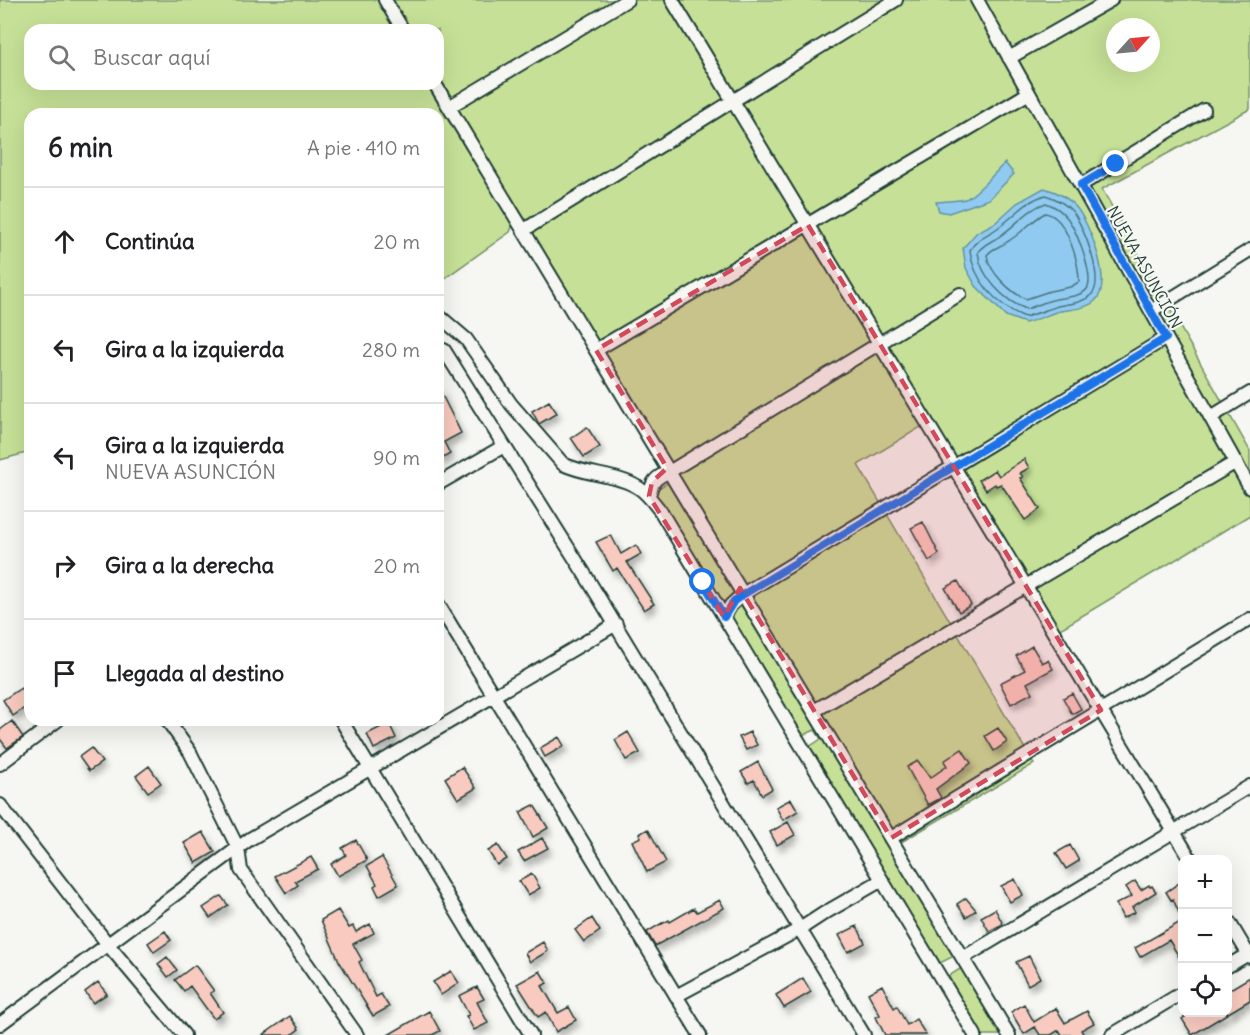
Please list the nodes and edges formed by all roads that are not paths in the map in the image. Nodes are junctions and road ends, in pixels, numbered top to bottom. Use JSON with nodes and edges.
{"nodes":[{"id":1,"x":385,"y":0,"type":"edge"},
{"id":2,"x":627,"y":0,"type":"edge"},
{"id":3,"x":672,"y":0,"type":"edge"},
{"id":4,"x":896,"y":0,"type":"edge"},
{"id":5,"x":977,"y":0,"type":"edge"},
{"id":6,"x":1111,"y":0,"type":"edge"},
{"id":7,"x":399,"y":24,"type":"edge"},
{"id":8,"x":1010,"y":58,"type":"junction"},
{"id":9,"x":439,"y":90,"type":"edge"},
{"id":10,"x":1029,"y":93,"type":"junction"},
{"id":11,"x":733,"y":101,"type":"junction"},
{"id":12,"x":449,"y":107,"type":"junction"},
{"id":13,"x":1204,"y":110,"type":"dead end"},
{"id":14,"x":1081,"y":185,"type":"junction"},
{"id":15,"x":808,"y":225,"type":"junction"},
{"id":16,"x":524,"y":230,"type":"junction"},
{"id":17,"x":1250,"y":250,"type":"edge"},
{"id":18,"x":960,"y":294,"type":"dead end"},
{"id":19,"x":1151,"y":310,"type":"junction"},
{"id":20,"x":444,"y":320,"type":"edge"},
{"id":21,"x":1166,"y":338,"type":"junction"},
{"id":22,"x":880,"y":344,"type":"junction"},
{"id":23,"x":444,"y":350,"type":"dead end"},
{"id":24,"x":596,"y":350,"type":"junction"},
{"id":25,"x":1250,"y":393,"type":"edge"},
{"id":26,"x":1211,"y":417,"type":"junction"},
{"id":27,"x":504,"y":446,"type":"junction"},
{"id":28,"x":1236,"y":462,"type":"junction"},
{"id":29,"x":954,"y":467,"type":"junction"},
{"id":30,"x":669,"y":472,"type":"junction"},
{"id":31,"x":444,"y":481,"type":"edge"},
{"id":32,"x":1250,"y":488,"type":"edge"},
{"id":33,"x":649,"y":496,"type":"junction"},
{"id":34,"x":1026,"y":586,"type":"junction"},
{"id":35,"x":744,"y":594,"type":"junction"},
{"id":36,"x":444,"y":614,"type":"edge"},
{"id":37,"x":724,"y":617,"type":"junction"},
{"id":38,"x":1250,"y":619,"type":"edge"},
{"id":39,"x":616,"y":624,"type":"junction"},
{"id":40,"x":494,"y":696,"type":"junction"},
{"id":41,"x":1101,"y":710,"type":"junction"},
{"id":42,"x":814,"y":711,"type":"junction"},
{"id":43,"x":444,"y":725,"type":"edge"},
{"id":44,"x":50,"y":726,"type":"edge"},
{"id":45,"x":171,"y":726,"type":"edge"},
{"id":46,"x":345,"y":726,"type":"edge"},
{"id":47,"x":443,"y":726,"type":"edge"},
{"id":48,"x":0,"y":764,"type":"edge"},
{"id":49,"x":370,"y":769,"type":"junction"},
{"id":50,"x":1250,"y":786,"type":"edge"},
{"id":51,"x":0,"y":805,"type":"edge"},
{"id":52,"x":1174,"y":831,"type":"junction"},
{"id":53,"x":891,"y":838,"type":"junction"},
{"id":54,"x":238,"y":848,"type":"junction"},
{"id":55,"x":1188,"y":855,"type":"edge"},
{"id":56,"x":882,"y":880,"type":"junction"},
{"id":57,"x":1232,"y":928,"type":"edge"},
{"id":58,"x":800,"y":929,"type":"junction"},
{"id":59,"x":107,"y":944,"type":"junction"},
{"id":60,"x":1249,"y":955,"type":"edge"},
{"id":61,"x":963,"y":958,"type":"junction"},
{"id":62,"x":1232,"y":964,"type":"edge"},
{"id":63,"x":1178,"y":995,"type":"edge"},
{"id":64,"x":676,"y":996,"type":"junction"},
{"id":65,"x":0,"y":1024,"type":"edge"},
{"id":66,"x":184,"y":1035,"type":"edge"},
{"id":67,"x":357,"y":1035,"type":"edge"},
{"id":68,"x":531,"y":1035,"type":"edge"},
{"id":69,"x":700,"y":1035,"type":"edge"},
{"id":70,"x":864,"y":1035,"type":"edge"},
{"id":71,"x":975,"y":1035,"type":"edge"},
{"id":72,"x":1010,"y":1035,"type":"edge"},
{"id":73,"x":1112,"y":1035,"type":"edge"}],
"edges":[{"from":1,"to":7,"type":"street"},
{"from":2,"to":12,"type":"street"},
{"from":3,"to":11,"type":"street"},
{"from":4,"to":11,"type":"street"},
{"from":5,"to":8,"type":"street","name":"NUEVA ASUNCIÓN"},
{"from":6,"to":8,"type":"street"},
{"from":8,"to":10,"type":"street","name":"NUEVA ASUNCIÓN"},
{"from":9,"to":12,"type":"street"},
{"from":10,"to":14,"type":"street","name":"NUEVA ASUNCIÓN"},
{"from":10,"to":15,"type":"street"},
{"from":11,"to":15,"type":"street"},
{"from":11,"to":16,"type":"street"},
{"from":12,"to":16,"type":"street"},
{"from":13,"to":14,"type":"street"},
{"from":14,"to":19,"type":"street","name":"NUEVA ASUNCIÓN"},
{"from":15,"to":22,"type":"street"},
{"from":15,"to":24,"type":"street"},
{"from":16,"to":24,"type":"street"},
{"from":17,"to":19,"type":"street"},
{"from":18,"to":22,"type":"street"},
{"from":19,"to":21,"type":"street","name":"NUEVA ASUNCIÓN"},
{"from":20,"to":33,"type":"street"},
{"from":21,"to":26,"type":"street","name":"NUEVA ASUNCIÓN"},
{"from":21,"to":29,"type":"street"},
{"from":22,"to":29,"type":"street"},
{"from":22,"to":30,"type":"street"},
{"from":23,"to":27,"type":"street"},
{"from":24,"to":30,"type":"street"},
{"from":25,"to":26,"type":"street"},
{"from":26,"to":28,"type":"street","name":"NUEVA ASUNCIÓN"},
{"from":27,"to":31,"type":"street"},
{"from":27,"to":39,"type":"street"},
{"from":28,"to":32,"type":"street","name":"NUEVA ASUNCIÓN"},
{"from":28,"to":34,"type":"street"},
{"from":29,"to":34,"type":"street"},
{"from":29,"to":35,"type":"street"},
{"from":30,"to":33,"type":"street"},
{"from":30,"to":35,"type":"street"},
{"from":33,"to":37,"type":"street"},
{"from":34,"to":41,"type":"street"},
{"from":34,"to":42,"type":"street"},
{"from":35,"to":37,"type":"street"},
{"from":35,"to":42,"type":"street"},
{"from":36,"to":40,"type":"street"},
{"from":37,"to":56,"type":"street"},
{"from":38,"to":41,"type":"street"},
{"from":39,"to":40,"type":"street"},
{"from":39,"to":58,"type":"street"},
{"from":40,"to":43,"type":"street"},
{"from":40,"to":64,"type":"street"},
{"from":41,"to":52,"type":"street"},
{"from":41,"to":53,"type":"street"},
{"from":42,"to":53,"type":"street"},
{"from":44,"to":48,"type":"street"},
{"from":45,"to":54,"type":"street"},
{"from":46,"to":49,"type":"street"},
{"from":47,"to":49,"type":"street"},
{"from":49,"to":54,"type":"street"},
{"from":49,"to":68,"type":"street"},
{"from":50,"to":52,"type":"street"},
{"from":51,"to":59,"type":"street"},
{"from":52,"to":55,"type":"street"},
{"from":52,"to":61,"type":"street"},
{"from":53,"to":61,"type":"street"},
{"from":54,"to":59,"type":"street"},
{"from":54,"to":67,"type":"street"},
{"from":56,"to":58,"type":"street"},
{"from":56,"to":71,"type":"street"},
{"from":57,"to":60,"type":"street"},
{"from":58,"to":64,"type":"street"},
{"from":58,"to":70,"type":"street"},
{"from":59,"to":65,"type":"street"},
{"from":59,"to":66,"type":"street"},
{"from":60,"to":62,"type":"street"},
{"from":61,"to":72,"type":"street"},
{"from":63,"to":73,"type":"street"},
{"from":64,"to":69,"type":"street"}]}
